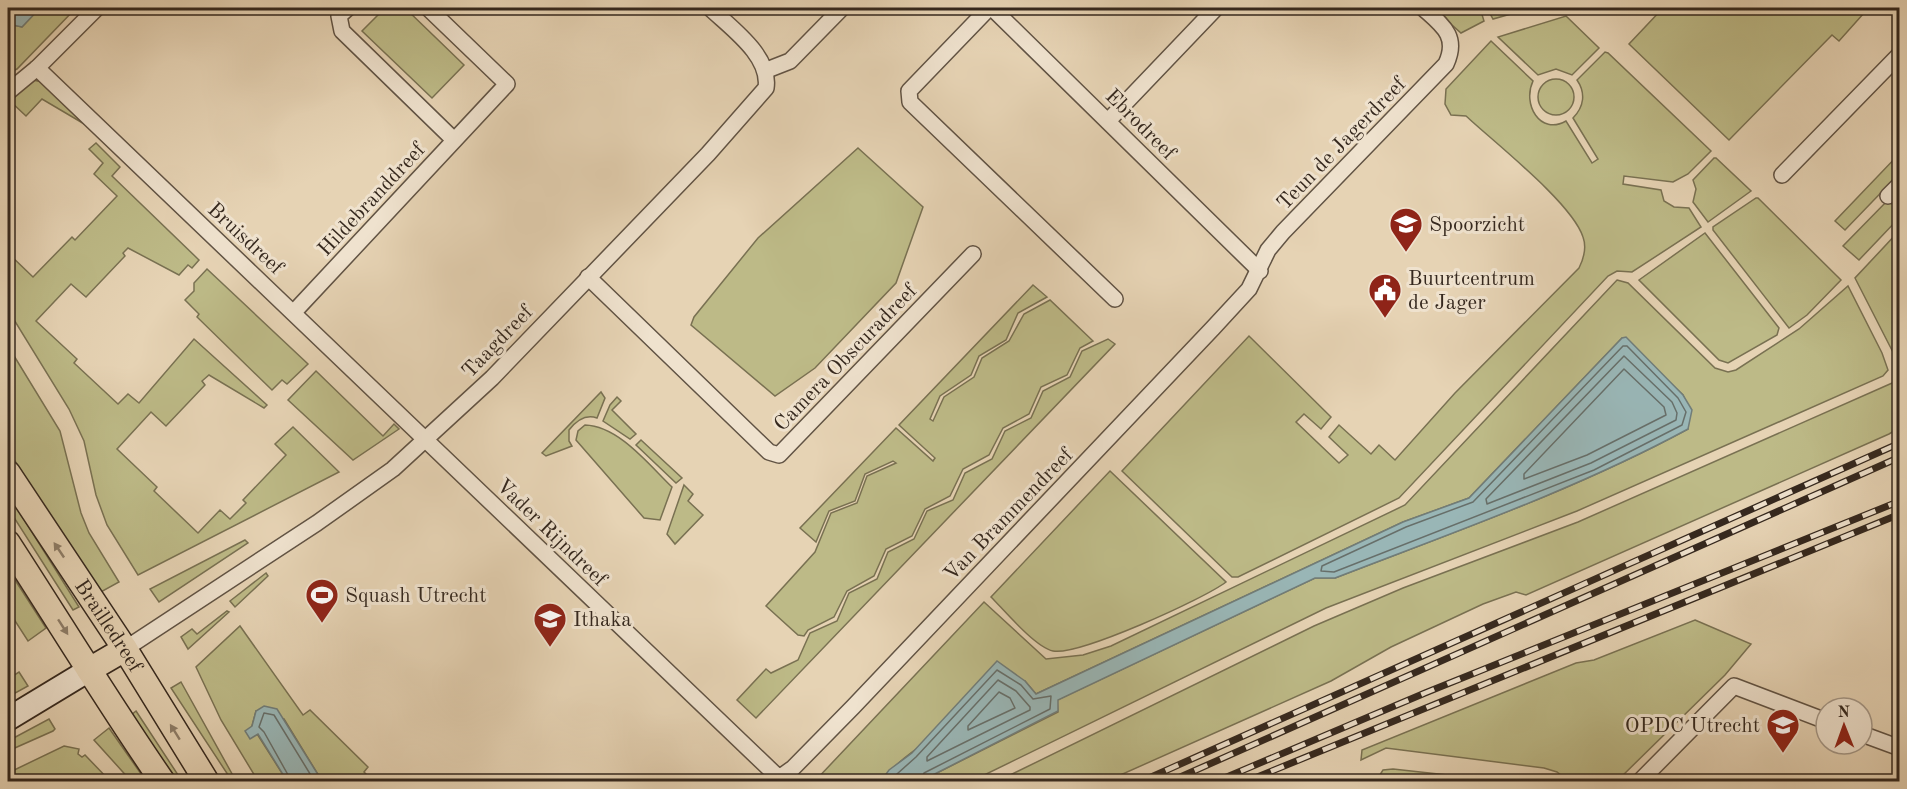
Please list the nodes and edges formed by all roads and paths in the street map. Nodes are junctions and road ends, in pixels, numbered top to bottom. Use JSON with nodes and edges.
{"nodes":[{"id":1,"x":97,"y":8,"type":"edge"},
{"id":2,"x":348,"y":8,"type":"edge"},
{"id":3,"x":428,"y":8,"type":"edge"},
{"id":4,"x":710,"y":8,"type":"edge"},
{"id":5,"x":842,"y":8,"type":"edge"},
{"id":6,"x":990,"y":8,"type":"edge"},
{"id":7,"x":1216,"y":8,"type":"edge"},
{"id":8,"x":1423,"y":8,"type":"edge"},
{"id":9,"x":1899,"y":54,"type":"edge"},
{"id":10,"x":37,"y":68,"type":"junction"},
{"id":11,"x":766,"y":70,"type":"junction"},
{"id":12,"x":8,"y":92,"type":"edge"},
{"id":13,"x":1108,"y":121,"type":"junction"},
{"id":14,"x":454,"y":140,"type":"junction"},
{"id":15,"x":1782,"y":175,"type":"dead end"},
{"id":16,"x":1899,"y":184,"type":"edge"},
{"id":17,"x":1888,"y":196,"type":"dead end"},
{"id":18,"x":973,"y":254,"type":"dead end"},
{"id":19,"x":1260,"y":271,"type":"junction"},
{"id":20,"x":588,"y":277,"type":"junction"},
{"id":21,"x":1114,"y":299,"type":"dead end"},
{"id":22,"x":294,"y":312,"type":"junction"},
{"id":23,"x":426,"y":440,"type":"junction"},
{"id":24,"x":8,"y":473,"type":"edge"},
{"id":25,"x":8,"y":543,"type":"edge"},
{"id":26,"x":125,"y":649,"type":"junction"},
{"id":27,"x":89,"y":670,"type":"junction"},
{"id":28,"x":1814,"y":717,"type":"edge"},
{"id":29,"x":8,"y":719,"type":"edge"},
{"id":30,"x":1874,"y":739,"type":"edge"},
{"id":31,"x":1899,"y":748,"type":"edge"},
{"id":32,"x":779,"y":778,"type":"joint"},
{"id":33,"x":163,"y":782,"type":"edge"},
{"id":34,"x":207,"y":782,"type":"edge"},
{"id":35,"x":1639,"y":782,"type":"edge"}],
"edges":[{"from":1,"to":10,"type":"street"},
{"from":2,"to":14,"type":"street","name":"Hildebranddreef"},
{"from":3,"to":14,"type":"street","name":"Hildebranddreef"},
{"from":4,"to":11,"type":"street"},
{"from":5,"to":11,"type":"street"},
{"from":6,"to":13,"type":"street","name":"Ebrodreef"},
{"from":6,"to":21,"type":"street"},
{"from":7,"to":13,"type":"street"},
{"from":8,"to":19,"type":"street","name":"Teun de Jagerdreef"},
{"from":9,"to":15,"type":"street"},
{"from":10,"to":12,"type":"street"},
{"from":10,"to":22,"type":"street","name":"Bruisdreef"},
{"from":11,"to":20,"type":"street","name":"Taagdreef"},
{"from":13,"to":19,"type":"street","name":"Ebrodreef"},
{"from":14,"to":22,"type":"street","name":"Hildebranddreef"},
{"from":16,"to":17,"type":"street"},
{"from":18,"to":20,"type":"street","name":"Camera Obscuradreef"},
{"from":19,"to":32,"type":"street","name":"Van Brammendreef"},
{"from":20,"to":23,"type":"street","name":"Taagdreef"},
{"from":22,"to":23,"type":"street","name":"Bruisdreef"},
{"from":23,"to":26,"type":"street","name":"Taagdreef"},
{"from":23,"to":32,"type":"street","name":"Vader Rijndreef"},
{"from":26,"to":24,"type":"main road","name":"Brailledreef","one_way":true},
{"from":25,"to":27,"type":"main road","name":"Brailledreef","one_way":true},
{"from":26,"to":27,"type":"main road"},
{"from":34,"to":26,"type":"main road","name":"Brailledreef","one_way":true},
{"from":27,"to":29,"type":"street"},
{"from":27,"to":33,"type":"main road","name":"Brailledreef"},
{"from":28,"to":35,"type":"street"},
{"from":30,"to":31,"type":"street"}]}
